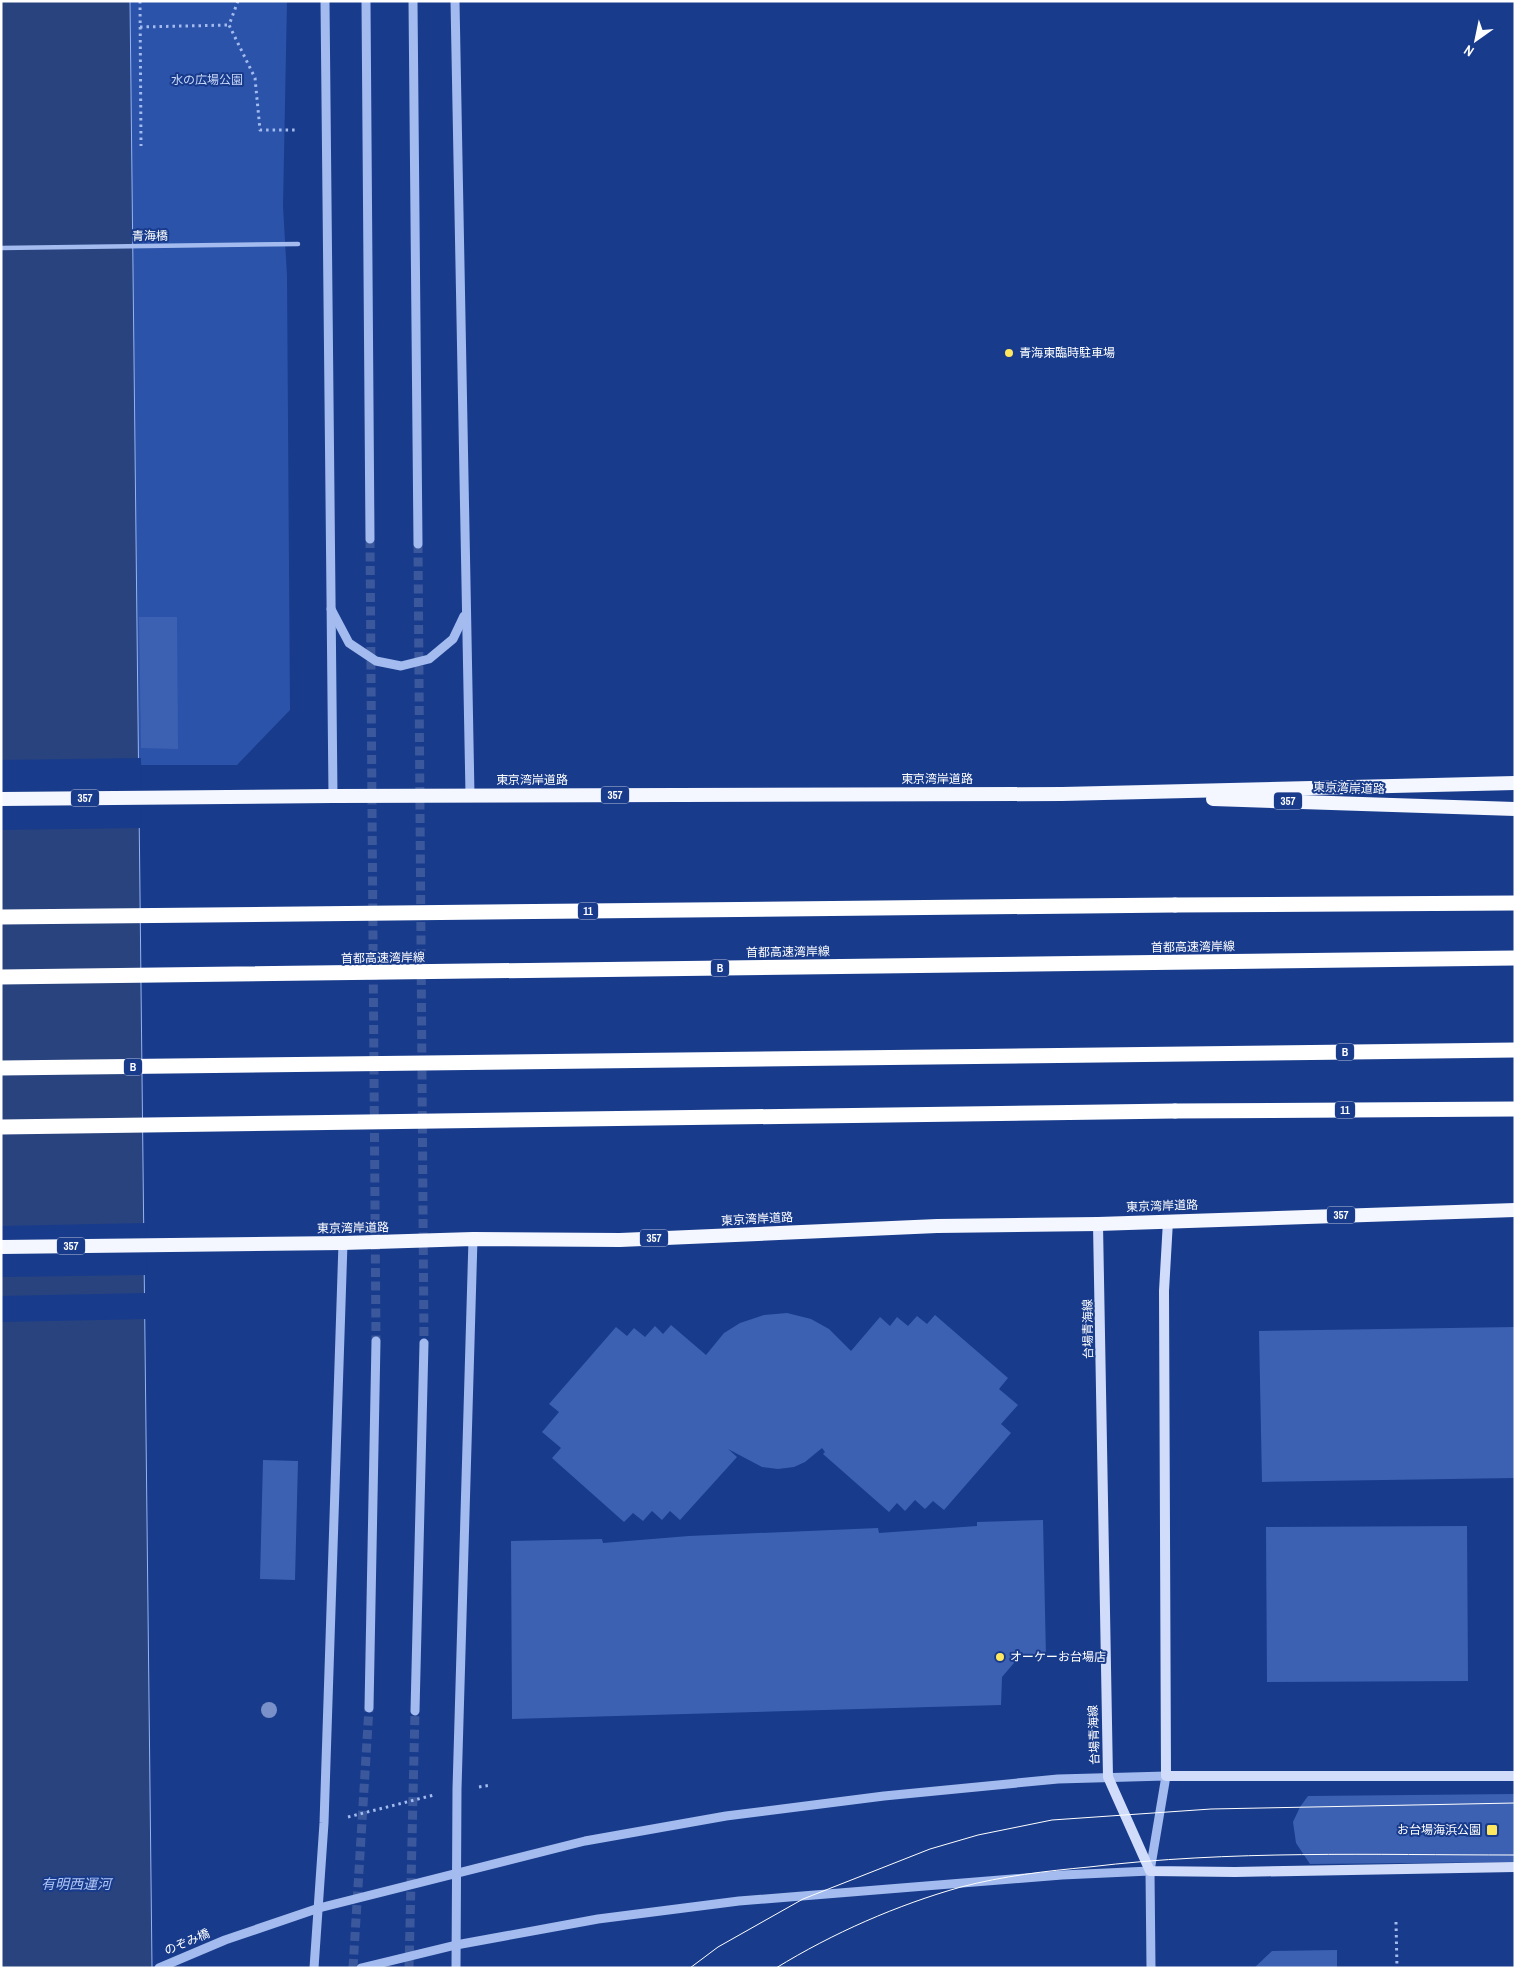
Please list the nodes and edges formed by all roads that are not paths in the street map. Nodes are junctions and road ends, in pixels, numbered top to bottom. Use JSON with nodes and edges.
{"nodes":[{"id":1,"x":325,"y":1,"type":"edge"},
{"id":2,"x":366,"y":1,"type":"edge"},
{"id":3,"x":413,"y":1,"type":"edge"},
{"id":4,"x":455,"y":1,"type":"edge"},
{"id":5,"x":298,"y":244,"type":"dead end"},
{"id":6,"x":1,"y":248,"type":"edge"},
{"id":7,"x":370,"y":540,"type":"tunnel mouth"},
{"id":8,"x":418,"y":544,"type":"tunnel mouth"},
{"id":9,"x":330,"y":608,"type":"junction"},
{"id":10,"x":465,"y":614,"type":"junction"},
{"id":11,"x":1515,"y":783,"type":"edge"},
{"id":12,"x":1062,"y":794,"type":"junction"},
{"id":13,"x":470,"y":795,"type":"junction"},
{"id":14,"x":333,"y":796,"type":"junction"},
{"id":15,"x":1,"y":799,"type":"edge"},
{"id":16,"x":1515,"y":809,"type":"edge"},
{"id":17,"x":1515,"y":903,"type":"edge"},
{"id":18,"x":1,"y":917,"type":"edge"},
{"id":19,"x":1515,"y":958,"type":"edge"},
{"id":20,"x":1,"y":977,"type":"edge"},
{"id":21,"x":1515,"y":1050,"type":"edge"},
{"id":22,"x":1,"y":1068,"type":"edge"},
{"id":23,"x":1515,"y":1109,"type":"edge"},
{"id":24,"x":1,"y":1126,"type":"edge"},
{"id":25,"x":1515,"y":1210,"type":"edge"},
{"id":26,"x":1168,"y":1221,"type":"junction"},
{"id":27,"x":1098,"y":1224,"type":"junction"},
{"id":28,"x":473,"y":1239,"type":"junction"},
{"id":29,"x":343,"y":1243,"type":"junction"},
{"id":30,"x":1,"y":1247,"type":"edge"},
{"id":31,"x":376,"y":1341,"type":"tunnel mouth"},
{"id":32,"x":424,"y":1343,"type":"tunnel mouth"},
{"id":33,"x":369,"y":1708,"type":"tunnel mouth"},
{"id":34,"x":415,"y":1711,"type":"tunnel mouth"},
{"id":35,"x":1166,"y":1776,"type":"junction"},
{"id":36,"x":1515,"y":1776,"type":"edge"},
{"id":37,"x":1108,"y":1778,"type":"junction"},
{"id":38,"x":1515,"y":1867,"type":"edge"},
{"id":39,"x":1150,"y":1871,"type":"junction"},
{"id":40,"x":457,"y":1873,"type":"junction"},
{"id":41,"x":319,"y":1908,"type":"junction"},
{"id":42,"x":456,"y":1945,"type":"junction"},
{"id":43,"x":159,"y":1968,"type":"edge"},
{"id":44,"x":314,"y":1968,"type":"edge"},
{"id":45,"x":361,"y":1968,"type":"edge"},
{"id":46,"x":456,"y":1968,"type":"edge"},
{"id":47,"x":1151,"y":1968,"type":"edge"}],
"edges":[{"from":1,"to":9,"type":"street"},
{"from":2,"to":7,"type":"street"},
{"from":3,"to":8,"type":"street"},
{"from":4,"to":10,"type":"street"},
{"from":5,"to":6,"type":"street","name":"青海橋"},
{"from":9,"to":10,"type":"street"},
{"from":9,"to":14,"type":"street"},
{"from":10,"to":13,"type":"street"},
{"from":11,"to":12,"type":"highway","name":"東京湾岸道路","number":"357"},
{"from":12,"to":13,"type":"highway","name":"東京湾岸道路","number":"357"},
{"from":12,"to":16,"type":"highway","name":"東京湾岸道路","number":"357"},
{"from":13,"to":14,"type":"highway","name":"東京湾岸道路","number":"357"},
{"from":14,"to":15,"type":"highway","name":"東京湾岸道路","number":"357"},
{"from":17,"to":18,"type":"highway","number":"11","bridge":true},
{"from":19,"to":20,"type":"highway","name":"首都高速湾岸線","number":"B"},
{"from":21,"to":22,"type":"highway","number":"B"},
{"from":23,"to":24,"type":"highway","number":"11","bridge":true},
{"from":25,"to":26,"type":"highway","name":"東京湾岸道路","number":"357"},
{"from":26,"to":27,"type":"highway","name":"東京湾岸道路","number":"357"},
{"from":26,"to":35,"type":"main road"},
{"from":27,"to":28,"type":"highway","name":"東京湾岸道路","number":"357"},
{"from":27,"to":37,"type":"main road","name":"台場青海線"},
{"from":28,"to":29,"type":"highway","name":"東京湾岸道路","number":"357"},
{"from":28,"to":40,"type":"street"},
{"from":29,"to":30,"type":"highway","name":"東京湾岸道路","number":"357"},
{"from":29,"to":41,"type":"street"},
{"from":31,"to":33,"type":"street"},
{"from":32,"to":34,"type":"street"},
{"from":35,"to":36,"type":"main road"},
{"from":35,"to":37,"type":"street","name":"のぞみ橋"},
{"from":35,"to":39,"type":"street"},
{"from":37,"to":39,"type":"main road","name":"台場青海線"},
{"from":37,"to":40,"type":"street","name":"のぞみ橋"},
{"from":38,"to":39,"type":"main road"},
{"from":39,"to":42,"type":"street"},
{"from":39,"to":47,"type":"street"},
{"from":40,"to":41,"type":"street","name":"のぞみ橋"},
{"from":40,"to":42,"type":"street"},
{"from":41,"to":43,"type":"street","name":"のぞみ橋"},
{"from":41,"to":44,"type":"street"},
{"from":42,"to":45,"type":"street"},
{"from":42,"to":46,"type":"street"}]}
